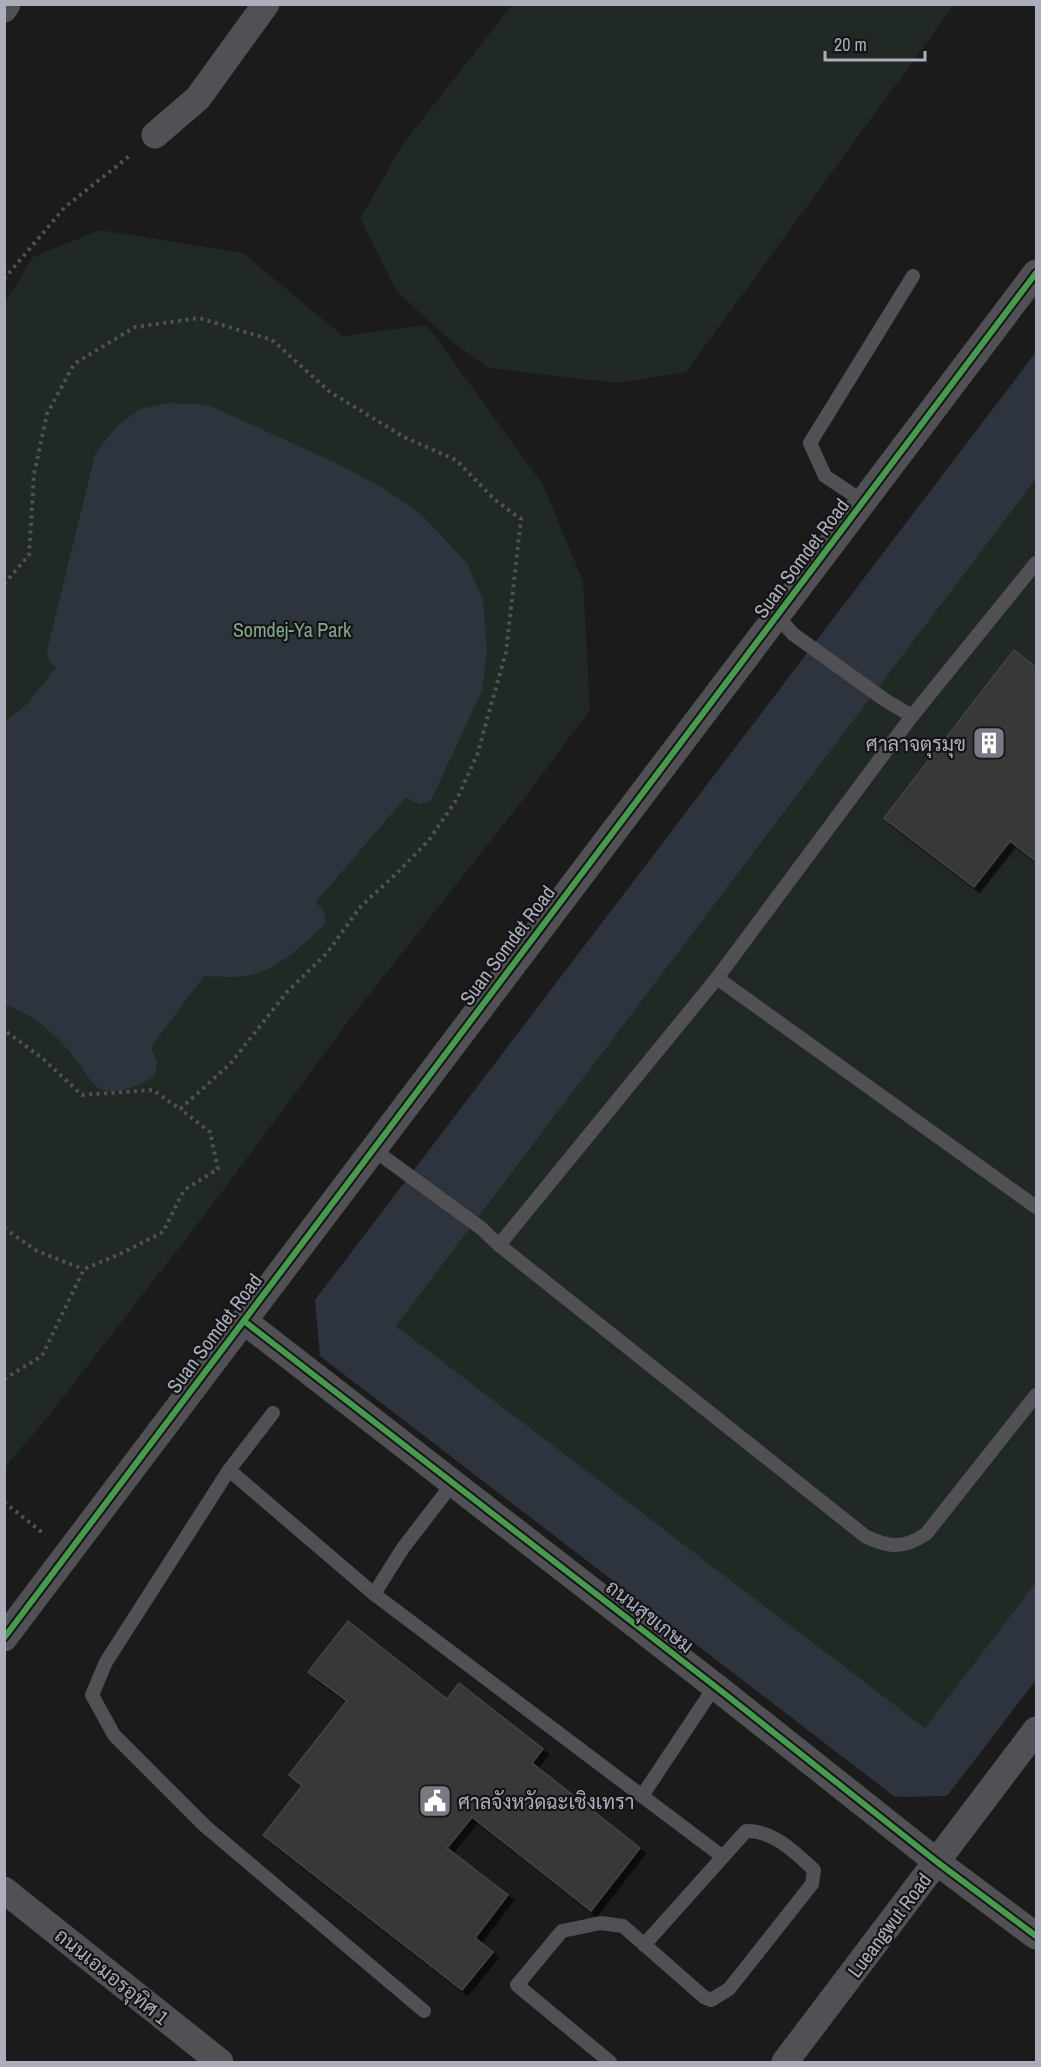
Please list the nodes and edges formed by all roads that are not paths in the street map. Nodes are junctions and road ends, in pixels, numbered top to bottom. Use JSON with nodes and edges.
{"nodes":[{"id":1,"x":8,"y":4,"type":"edge"},
{"id":2,"x":266,"y":4,"type":"edge"},
{"id":3,"x":4,"y":9,"type":"edge"},
{"id":4,"x":155,"y":135,"type":"road end"},
{"id":5,"x":1036,"y":273,"type":"edge"},
{"id":6,"x":913,"y":276,"type":"dead end"},
{"id":7,"x":864,"y":502,"type":"junction"},
{"id":8,"x":1036,"y":563,"type":"edge"},
{"id":9,"x":785,"y":625,"type":"junction"},
{"id":10,"x":912,"y":716,"type":"junction"},
{"id":11,"x":717,"y":978,"type":"junction"},
{"id":12,"x":374,"y":1150,"type":"junction"},
{"id":13,"x":1036,"y":1207,"type":"edge"},
{"id":14,"x":499,"y":1245,"type":"junction"},
{"id":15,"x":244,"y":1321,"type":"junction"},
{"id":16,"x":1036,"y":1395,"type":"edge"},
{"id":17,"x":273,"y":1413,"type":"dead end"},
{"id":18,"x":229,"y":1470,"type":"junction"},
{"id":19,"x":453,"y":1483,"type":"junction"},
{"id":20,"x":374,"y":1593,"type":"junction"},
{"id":21,"x":4,"y":1638,"type":"edge"},
{"id":22,"x":715,"y":1686,"type":"junction"},
{"id":23,"x":1036,"y":1730,"type":"edge"},
{"id":24,"x":642,"y":1796,"type":"junction"},
{"id":25,"x":723,"y":1857,"type":"junction"},
{"id":26,"x":937,"y":1862,"type":"junction"},
{"id":27,"x":4,"y":1890,"type":"edge"},
{"id":28,"x":1036,"y":1936,"type":"edge"},
{"id":29,"x":644,"y":1945,"type":"junction"},
{"id":30,"x":424,"y":2011,"type":"dead end"},
{"id":31,"x":220,"y":2062,"type":"edge"},
{"id":32,"x":610,"y":2062,"type":"edge"},
{"id":33,"x":785,"y":2062,"type":"edge"}],
"edges":[{"from":1,"to":3,"type":"street"},
{"from":2,"to":4,"type":"street"},
{"from":5,"to":7,"type":"street","name":"Suan Somdet Road"},
{"from":6,"to":7,"type":"lane"},
{"from":7,"to":9,"type":"street","name":"Suan Somdet Road"},
{"from":8,"to":10,"type":"lane"},
{"from":9,"to":10,"type":"lane"},
{"from":9,"to":12,"type":"street","name":"Suan Somdet Road"},
{"from":10,"to":11,"type":"lane"},
{"from":11,"to":13,"type":"lane"},
{"from":11,"to":14,"type":"lane"},
{"from":12,"to":14,"type":"lane"},
{"from":12,"to":15,"type":"street","name":"Suan Somdet Road"},
{"from":14,"to":16,"type":"lane"},
{"from":15,"to":19,"type":"street","name":"ถนนสุขเกษม"},
{"from":15,"to":21,"type":"street","name":"Suan Somdet Road"},
{"from":17,"to":18,"type":"lane"},
{"from":18,"to":20,"type":"lane"},
{"from":18,"to":30,"type":"lane"},
{"from":19,"to":20,"type":"lane"},
{"from":19,"to":22,"type":"street","name":"ถนนสุขเกษม"},
{"from":20,"to":24,"type":"lane"},
{"from":22,"to":24,"type":"lane"},
{"from":22,"to":26,"type":"street","name":"ถนนสุขเกษม"},
{"from":23,"to":26,"type":"street","name":"Lueangwut Road"},
{"from":24,"to":25,"type":"lane"},
{"from":25,"to":29,"type":"lane"},
{"from":25,"to":29,"type":"lane"},
{"from":26,"to":28,"type":"street","name":"ถนนสุขเกษม"},
{"from":26,"to":33,"type":"street","name":"Lueangwut Road"},
{"from":27,"to":31,"type":"street","name":"ถนนเอมอรอุทิศ 1"},
{"from":29,"to":32,"type":"lane"}]}
